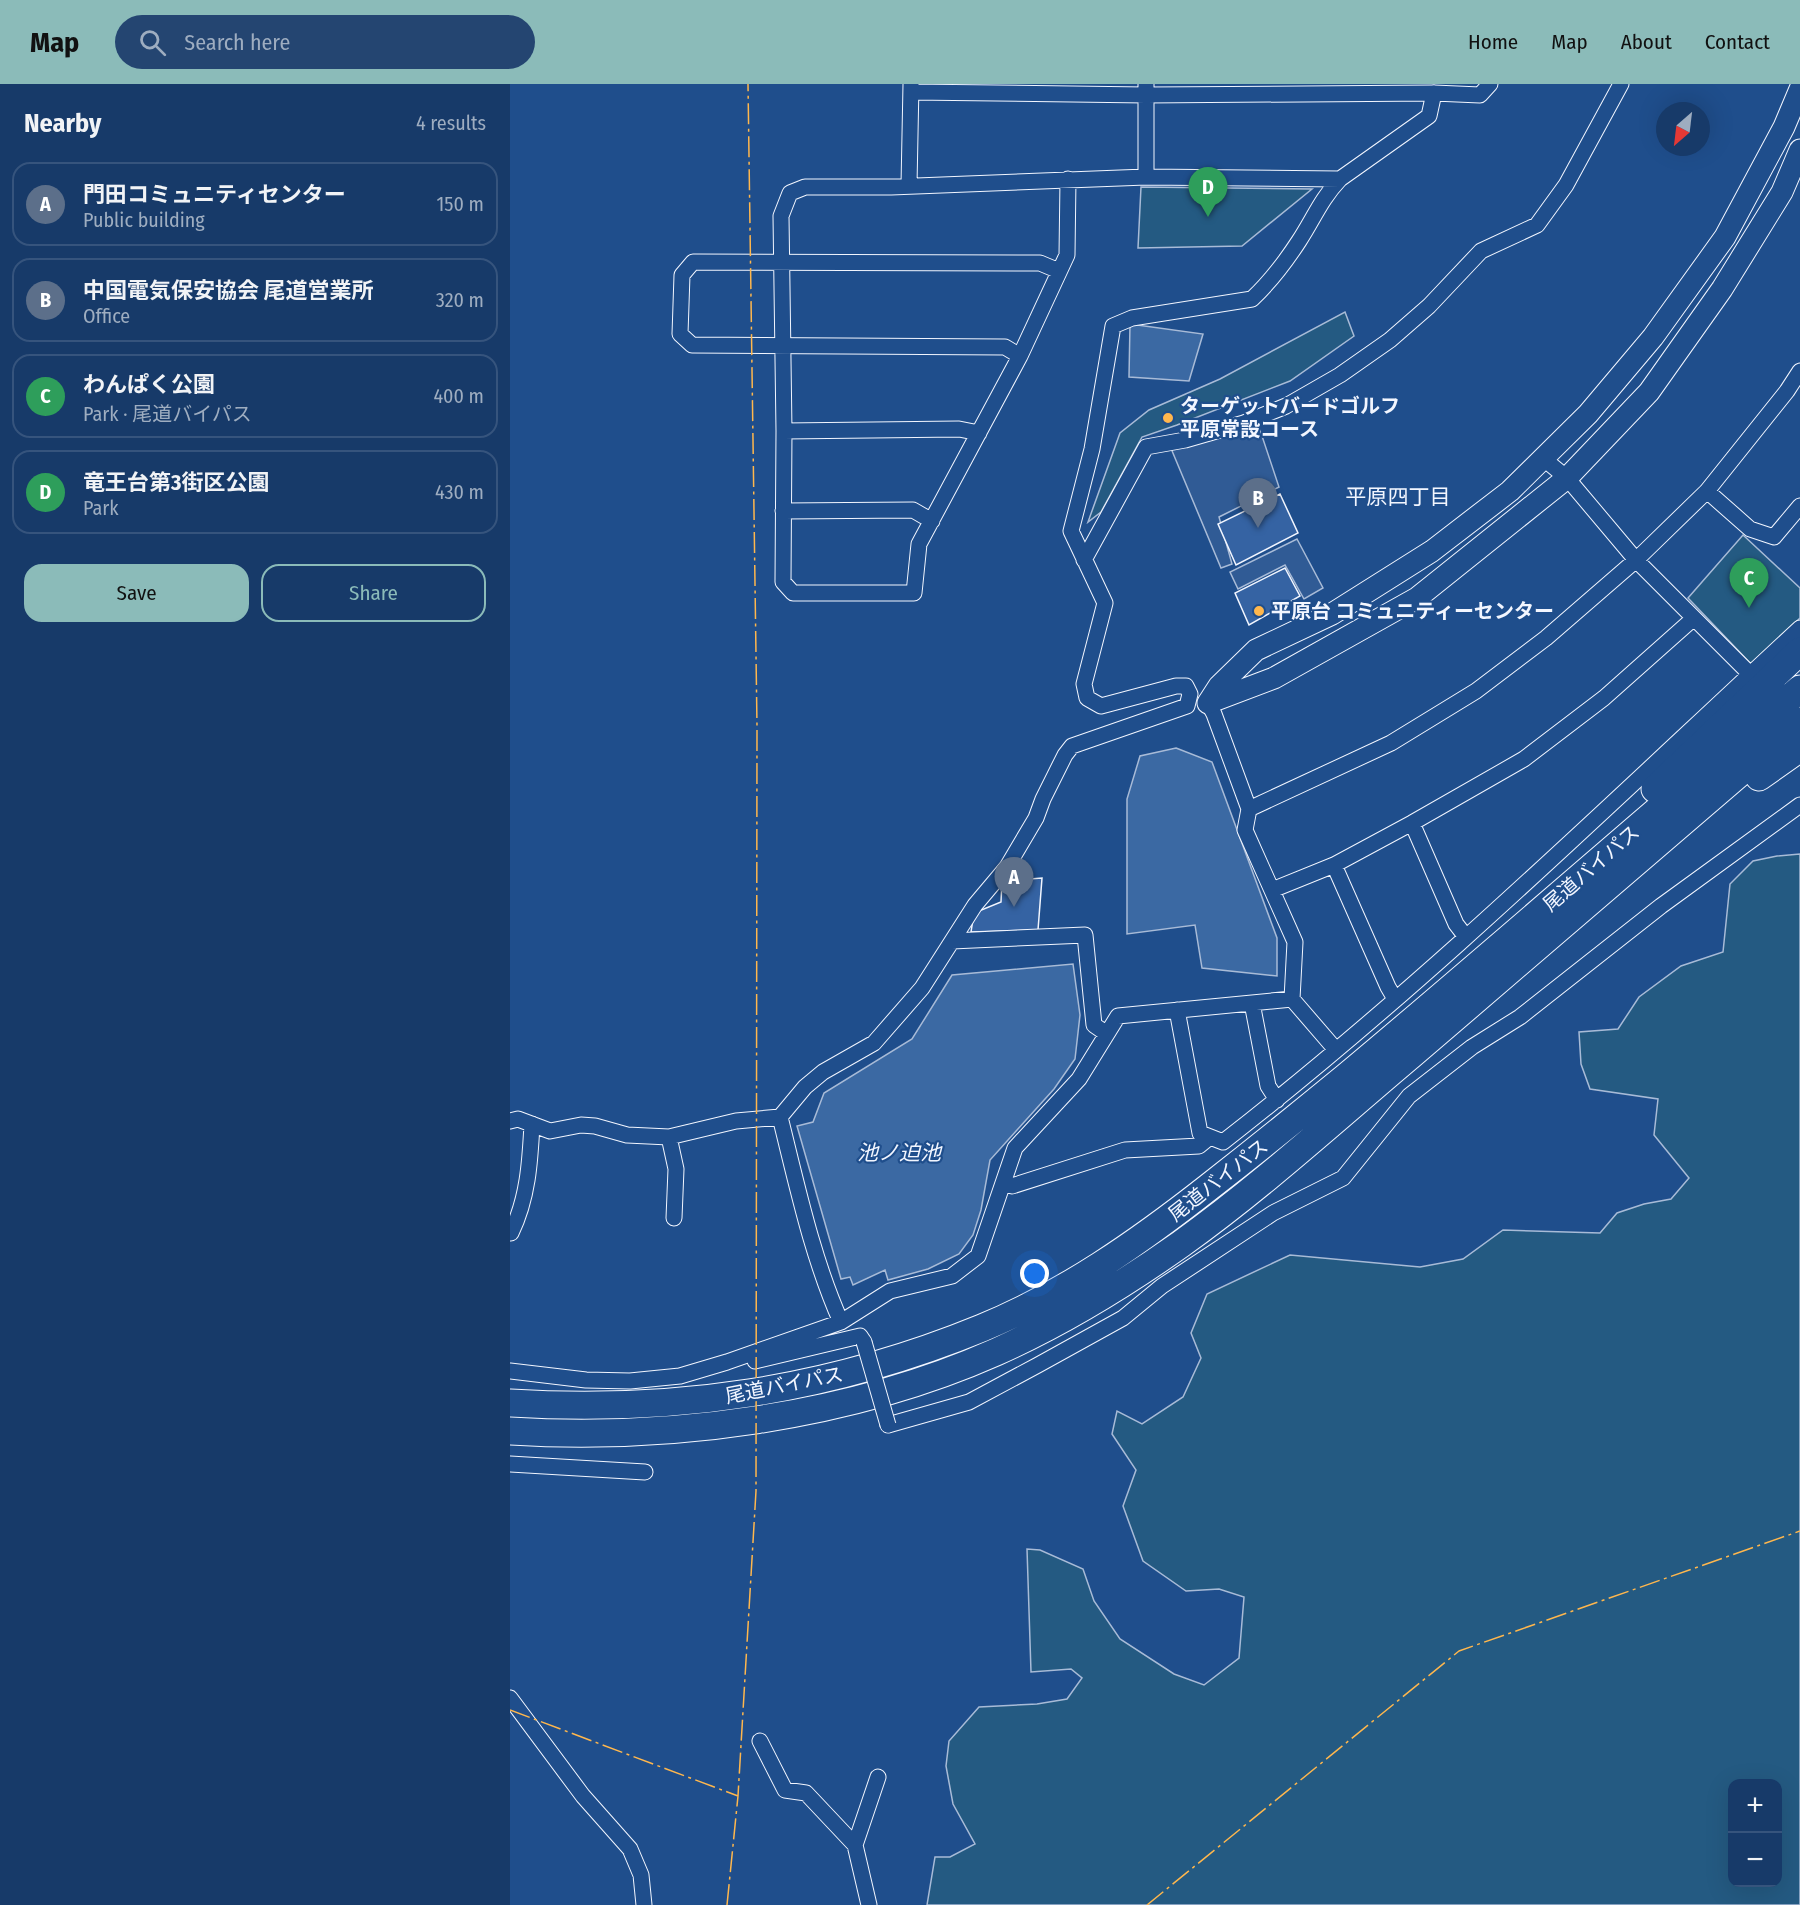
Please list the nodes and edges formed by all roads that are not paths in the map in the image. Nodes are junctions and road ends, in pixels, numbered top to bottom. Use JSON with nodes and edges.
{"nodes":[{"id":1,"x":1490,"y":84,"type":"edge"},
{"id":2,"x":1621,"y":84,"type":"edge"},
{"id":3,"x":911,"y":88,"type":"edge"},
{"id":4,"x":1800,"y":89,"type":"edge"},
{"id":5,"x":1146,"y":90,"type":"edge"},
{"id":6,"x":1434,"y":93,"type":"junction"},
{"id":7,"x":1800,"y":150,"type":"edge"},
{"id":8,"x":1146,"y":177,"type":"junction"},
{"id":9,"x":1068,"y":179,"type":"junction"},
{"id":10,"x":1340,"y":179,"type":"junction"},
{"id":11,"x":909,"y":185,"type":"junction"},
{"id":12,"x":782,"y":261,"type":"junction"},
{"id":13,"x":1059,"y":271,"type":"junction"},
{"id":14,"x":783,"y":345,"type":"junction"},
{"id":15,"x":1020,"y":356,"type":"junction"},
{"id":16,"x":1800,"y":371,"type":"edge"},
{"id":17,"x":784,"y":431,"type":"junction"},
{"id":18,"x":979,"y":433,"type":"junction"},
{"id":19,"x":1544,"y":459,"type":"junction"},
{"id":20,"x":1567,"y":478,"type":"junction"},
{"id":21,"x":1707,"y":491,"type":"junction"},
{"id":22,"x":1800,"y":506,"type":"edge"},
{"id":23,"x":783,"y":511,"type":"junction"},
{"id":24,"x":932,"y":521,"type":"junction"},
{"id":25,"x":1084,"y":560,"type":"junction"},
{"id":26,"x":1636,"y":560,"type":"junction"},
{"id":27,"x":1694,"y":618,"type":"junction"},
{"id":28,"x":1800,"y":628,"type":"edge"},
{"id":29,"x":1256,"y":650,"type":"junction"},
{"id":30,"x":1800,"y":651,"type":"edge"},
{"id":31,"x":1750,"y":674,"type":"junction"},
{"id":32,"x":1274,"y":678,"type":"junction"},
{"id":33,"x":1800,"y":688,"type":"edge"},
{"id":34,"x":1208,"y":703,"type":"junction"},
{"id":35,"x":1800,"y":721,"type":"edge"},
{"id":36,"x":1800,"y":748,"type":"edge"},
{"id":37,"x":1800,"y":805,"type":"edge"},
{"id":38,"x":1249,"y":809,"type":"junction"},
{"id":39,"x":1412,"y":823,"type":"junction"},
{"id":40,"x":1334,"y":865,"type":"junction"},
{"id":41,"x":1619,"y":876,"type":"junction"},
{"id":42,"x":1272,"y":890,"type":"junction"},
{"id":43,"x":1466,"y":937,"type":"junction"},
{"id":44,"x":952,"y":941,"type":"junction"},
{"id":45,"x":1446,"y":993,"type":"junction"},
{"id":46,"x":1292,"y":999,"type":"junction"},
{"id":47,"x":1395,"y":999,"type":"junction"},
{"id":48,"x":1252,"y":1003,"type":"junction"},
{"id":49,"x":1177,"y":1010,"type":"junction"},
{"id":50,"x":1107,"y":1034,"type":"junction"},
{"id":51,"x":1336,"y":1050,"type":"junction"},
{"id":52,"x":1277,"y":1100,"type":"junction"},
{"id":53,"x":780,"y":1117,"type":"junction"},
{"id":54,"x":510,"y":1121,"type":"edge"},
{"id":55,"x":532,"y":1124,"type":"junction"},
{"id":56,"x":669,"y":1137,"type":"junction"},
{"id":57,"x":1210,"y":1137,"type":"junction"},
{"id":58,"x":1003,"y":1184,"type":"junction"},
{"id":59,"x":674,"y":1218,"type":"dead end"},
{"id":60,"x":512,"y":1233,"type":"dead end"},
{"id":61,"x":841,"y":1322,"type":"junction"},
{"id":62,"x":727,"y":1362,"type":"junction"},
{"id":63,"x":510,"y":1371,"type":"edge"},
{"id":64,"x":510,"y":1403,"type":"edge"},
{"id":65,"x":510,"y":1431,"type":"edge"},
{"id":66,"x":510,"y":1464,"type":"edge"},
{"id":67,"x":645,"y":1472,"type":"dead end"},
{"id":68,"x":510,"y":1698,"type":"edge"},
{"id":69,"x":760,"y":1741,"type":"dead end"},
{"id":70,"x":878,"y":1777,"type":"dead end"},
{"id":71,"x":855,"y":1845,"type":"junction"},
{"id":72,"x":644,"y":1905,"type":"edge"},
{"id":73,"x":869,"y":1905,"type":"edge"}],
"edges":[{"from":1,"to":6,"type":"street"},
{"from":2,"to":25,"type":"street"},
{"from":3,"to":5,"type":"street"},
{"from":3,"to":11,"type":"street"},
{"from":4,"to":19,"type":"street"},
{"from":5,"to":6,"type":"street"},
{"from":5,"to":8,"type":"street"},
{"from":6,"to":10,"type":"street"},
{"from":7,"to":20,"type":"street"},
{"from":8,"to":9,"type":"street"},
{"from":8,"to":10,"type":"street"},
{"from":9,"to":11,"type":"street"},
{"from":9,"to":13,"type":"street"},
{"from":10,"to":25,"type":"street"},
{"from":11,"to":12,"type":"street"},
{"from":12,"to":13,"type":"street"},
{"from":12,"to":14,"type":"street"},
{"from":12,"to":14,"type":"street"},
{"from":13,"to":15,"type":"street"},
{"from":14,"to":15,"type":"street"},
{"from":14,"to":17,"type":"street"},
{"from":15,"to":18,"type":"street"},
{"from":16,"to":21,"type":"street"},
{"from":17,"to":18,"type":"street"},
{"from":17,"to":23,"type":"street"},
{"from":18,"to":24,"type":"street"},
{"from":19,"to":20,"type":"street"},
{"from":19,"to":29,"type":"street"},
{"from":20,"to":26,"type":"street"},
{"from":20,"to":32,"type":"street"},
{"from":21,"to":22,"type":"street"},
{"from":21,"to":26,"type":"street"},
{"from":23,"to":24,"type":"street"},
{"from":23,"to":24,"type":"street"},
{"from":25,"to":44,"type":"street"},
{"from":26,"to":27,"type":"street"},
{"from":26,"to":38,"type":"street"},
{"from":27,"to":31,"type":"street"},
{"from":27,"to":39,"type":"street"},
{"from":28,"to":31,"type":"street"},
{"from":29,"to":32,"type":"street"},
{"from":29,"to":34,"type":"street"},
{"from":30,"to":45,"type":"highway"},
{"from":31,"to":43,"type":"street"},
{"from":32,"to":34,"type":"street"},
{"from":33,"to":45,"type":"highway","name":"尾道バイパス"},
{"from":34,"to":38,"type":"street"},
{"from":35,"to":41,"type":"highway","name":"尾道バイパス"},
{"from":36,"to":41,"type":"highway"},
{"from":37,"to":62,"type":"street","bridge":true},
{"from":38,"to":42,"type":"street"},
{"from":39,"to":40,"type":"street"},
{"from":39,"to":43,"type":"street"},
{"from":40,"to":42,"type":"street"},
{"from":40,"to":47,"type":"street"},
{"from":41,"to":65,"type":"highway","name":"尾道バイパス"},
{"from":42,"to":46,"type":"street"},
{"from":43,"to":47,"type":"street"},
{"from":44,"to":50,"type":"street"},
{"from":44,"to":53,"type":"street"},
{"from":45,"to":64,"type":"highway","name":"尾道バイパス"},
{"from":46,"to":48,"type":"street"},
{"from":46,"to":51,"type":"street"},
{"from":47,"to":51,"type":"street"},
{"from":48,"to":49,"type":"street"},
{"from":48,"to":52,"type":"street"},
{"from":49,"to":50,"type":"street"},
{"from":49,"to":57,"type":"street"},
{"from":50,"to":58,"type":"street"},
{"from":51,"to":52,"type":"street"},
{"from":52,"to":57,"type":"street"},
{"from":53,"to":56,"type":"street"},
{"from":53,"to":61,"type":"street"},
{"from":54,"to":55,"type":"street"},
{"from":55,"to":56,"type":"street"},
{"from":55,"to":60,"type":"street"},
{"from":56,"to":59,"type":"street"},
{"from":57,"to":58,"type":"street"},
{"from":58,"to":61,"type":"street"},
{"from":61,"to":62,"type":"street"},
{"from":62,"to":63,"type":"street"},
{"from":66,"to":67,"type":"street"},
{"from":68,"to":72,"type":"street"},
{"from":69,"to":71,"type":"street"},
{"from":70,"to":71,"type":"street"},
{"from":71,"to":73,"type":"street"}]}
